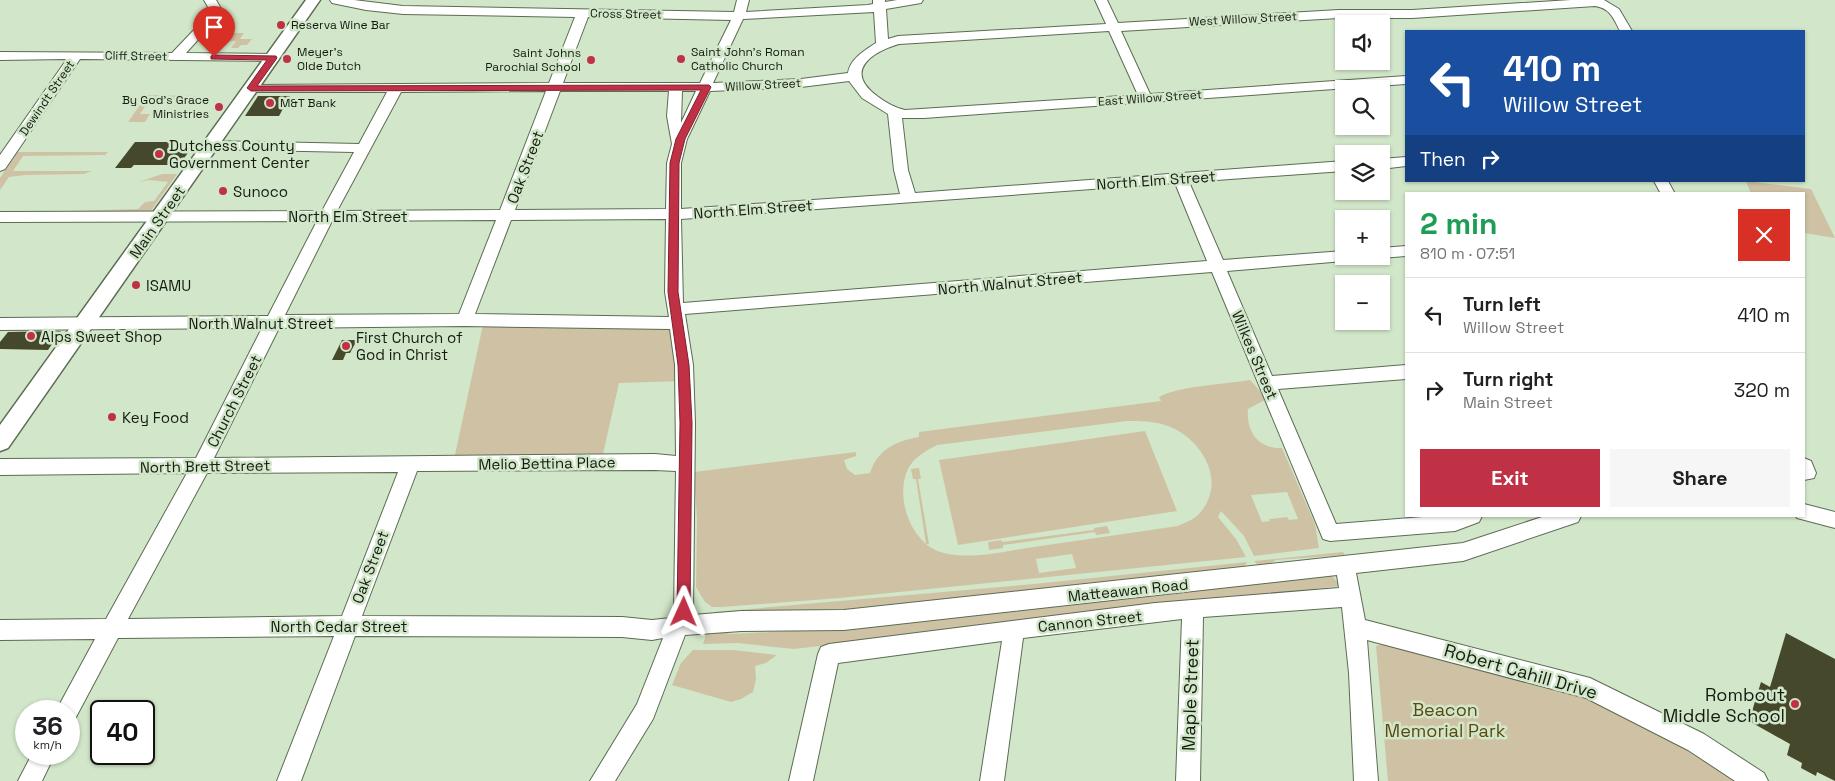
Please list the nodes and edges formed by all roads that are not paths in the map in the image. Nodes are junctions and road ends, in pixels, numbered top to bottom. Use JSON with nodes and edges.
{"nodes":[{"id":1,"x":210,"y":0,"type":"edge"},
{"id":2,"x":313,"y":0,"type":"edge"},
{"id":3,"x":336,"y":0,"type":"edge"},
{"id":4,"x":743,"y":0,"type":"edge"},
{"id":5,"x":917,"y":0,"type":"edge"},
{"id":6,"x":1102,"y":0,"type":"edge"},
{"id":7,"x":880,"y":4,"type":"edge"},
{"id":8,"x":443,"y":5,"type":"edge"},
{"id":9,"x":535,"y":6,"type":"edge"},
{"id":10,"x":583,"y":13,"type":"junction"},
{"id":11,"x":739,"y":16,"type":"junction"},
{"id":12,"x":1112,"y":27,"type":"junction"},
{"id":13,"x":1626,"y":30,"type":"edge"},
{"id":14,"x":882,"y":45,"type":"junction"},
{"id":15,"x":76,"y":55,"type":"junction"},
{"id":16,"x":0,"y":56,"type":"edge"},
{"id":17,"x":176,"y":56,"type":"junction"},
{"id":18,"x":273,"y":58,"type":"junction"},
{"id":19,"x":854,"y":76,"type":"junction"},
{"id":20,"x":1405,"y":80,"type":"edge"},
{"id":21,"x":706,"y":87,"type":"junction"},
{"id":22,"x":251,"y":88,"type":"junction"},
{"id":23,"x":396,"y":88,"type":"junction"},
{"id":24,"x":555,"y":88,"type":"junction"},
{"id":25,"x":676,"y":88,"type":"junction"},
{"id":26,"x":1146,"y":99,"type":"junction"},
{"id":27,"x":895,"y":112,"type":"junction"},
{"id":28,"x":211,"y":145,"type":"junction"},
{"id":29,"x":679,"y":145,"type":"junction"},
{"id":30,"x":364,"y":148,"type":"junction"},
{"id":31,"x":1405,"y":162,"type":"edge"},
{"id":32,"x":1390,"y":163,"type":"edge"},
{"id":33,"x":0,"y":166,"type":"edge"},
{"id":34,"x":1335,"y":167,"type":"edge"},
{"id":35,"x":1180,"y":178,"type":"junction"},
{"id":36,"x":909,"y":198,"type":"junction"},
{"id":37,"x":327,"y":215,"type":"junction"},
{"id":38,"x":506,"y":215,"type":"junction"},
{"id":39,"x":674,"y":215,"type":"junction"},
{"id":40,"x":0,"y":217,"type":"edge"},
{"id":41,"x":160,"y":217,"type":"junction"},
{"id":42,"x":1405,"y":251,"type":"edge"},
{"id":43,"x":1390,"y":252,"type":"edge"},
{"id":44,"x":1335,"y":257,"type":"edge"},
{"id":45,"x":1217,"y":266,"type":"junction"},
{"id":46,"x":678,"y":316,"type":"junction"},
{"id":47,"x":465,"y":320,"type":"junction"},
{"id":48,"x":275,"y":322,"type":"junction"},
{"id":49,"x":0,"y":324,"type":"edge"},
{"id":50,"x":84,"y":324,"type":"junction"},
{"id":51,"x":1405,"y":372,"type":"edge"},
{"id":52,"x":1267,"y":383,"type":"junction"},
{"id":53,"x":0,"y":442,"type":"edge"},
{"id":54,"x":684,"y":464,"type":"junction"},
{"id":55,"x":410,"y":465,"type":"junction"},
{"id":56,"x":200,"y":466,"type":"junction"},
{"id":57,"x":0,"y":467,"type":"edge"},
{"id":58,"x":1805,"y":512,"type":"edge"},
{"id":59,"x":1470,"y":517,"type":"edge"},
{"id":60,"x":1568,"y":517,"type":"edge"},
{"id":61,"x":1835,"y":520,"type":"edge"},
{"id":62,"x":1345,"y":566,"type":"junction"},
{"id":63,"x":1352,"y":597,"type":"junction"},
{"id":64,"x":1193,"y":609,"type":"junction"},
{"id":65,"x":348,"y":626,"type":"junction"},
{"id":66,"x":678,"y":626,"type":"junction"},
{"id":67,"x":1355,"y":627,"type":"junction"},
{"id":68,"x":111,"y":628,"type":"junction"},
{"id":69,"x":1014,"y":629,"type":"junction"},
{"id":70,"x":0,"y":630,"type":"edge"},
{"id":71,"x":73,"y":700,"type":"edge"},
{"id":72,"x":38,"y":765,"type":"edge"},
{"id":73,"x":30,"y":781,"type":"edge"},
{"id":74,"x":288,"y":781,"type":"edge"},
{"id":75,"x":602,"y":781,"type":"edge"},
{"id":76,"x":800,"y":781,"type":"edge"},
{"id":77,"x":992,"y":781,"type":"edge"},
{"id":78,"x":1188,"y":781,"type":"edge"},
{"id":79,"x":1366,"y":781,"type":"edge"},
{"id":80,"x":1756,"y":781,"type":"edge"}],
"edges":[{"from":1,"to":17,"type":"street"},
{"from":2,"to":18,"type":"main road","name":"Main Street"},
{"from":3,"to":8,"type":"street","name":"Cross Street"},
{"from":4,"to":11,"type":"street"},
{"from":5,"to":7,"type":"street","name":"Cross Street"},
{"from":6,"to":12,"type":"street"},
{"from":7,"to":11,"type":"street","name":"Cross Street"},
{"from":7,"to":14,"type":"street"},
{"from":8,"to":9,"type":"street","name":"Cross Street"},
{"from":9,"to":10,"type":"street","name":"Cross Street"},
{"from":10,"to":11,"type":"street","name":"Cross Street"},
{"from":10,"to":24,"type":"street","name":"Oak Street"},
{"from":11,"to":21,"type":"street"},
{"from":12,"to":13,"type":"street","name":"West Willow Street"},
{"from":12,"to":14,"type":"street","name":"West Willow Street"},
{"from":12,"to":26,"type":"street"},
{"from":14,"to":19,"type":"street"},
{"from":15,"to":16,"type":"street","name":"Cliff Street"},
{"from":15,"to":17,"type":"street","name":"Cliff Street"},
{"from":15,"to":33,"type":"street","name":"Dewindt Street"},
{"from":17,"to":18,"type":"street","name":"Cliff Street"},
{"from":18,"to":22,"type":"main road","name":"Main Street"},
{"from":19,"to":21,"type":"street","name":"Willow Street"},
{"from":19,"to":27,"type":"street"},
{"from":20,"to":26,"type":"street","name":"East Willow Street"},
{"from":21,"to":25,"type":"street","name":"Willow Street"},
{"from":21,"to":29,"type":"street"},
{"from":22,"to":23,"type":"street","name":"Willow Street"},
{"from":22,"to":28,"type":"main road","name":"Main Street"},
{"from":23,"to":24,"type":"street","name":"Willow Street"},
{"from":23,"to":30,"type":"street","name":"Church Street"},
{"from":24,"to":25,"type":"street","name":"Willow Street"},
{"from":24,"to":38,"type":"street","name":"Oak Street"},
{"from":25,"to":29,"type":"street"},
{"from":26,"to":27,"type":"street","name":"East Willow Street"},
{"from":27,"to":36,"type":"street"},
{"from":28,"to":30,"type":"street"},
{"from":28,"to":41,"type":"main road","name":"Main Street"},
{"from":29,"to":39,"type":"street"},
{"from":30,"to":37,"type":"street","name":"Church Street"},
{"from":31,"to":32,"type":"street"},
{"from":34,"to":35,"type":"street","name":"North Elm Street"},
{"from":35,"to":36,"type":"street","name":"North Elm Street"},
{"from":35,"to":45,"type":"street","name":"Wilkes Street"},
{"from":36,"to":39,"type":"street","name":"North Elm Street"},
{"from":37,"to":38,"type":"street","name":"North Elm Street"},
{"from":37,"to":41,"type":"street","name":"North Elm Street"},
{"from":37,"to":48,"type":"street","name":"Church Street"},
{"from":38,"to":39,"type":"street","name":"North Elm Street"},
{"from":38,"to":47,"type":"street","name":"Oak Street"},
{"from":39,"to":46,"type":"street"},
{"from":40,"to":41,"type":"street","name":"North Elm Street"},
{"from":41,"to":50,"type":"main road","name":"Main Street"},
{"from":42,"to":43,"type":"street"},
{"from":44,"to":45,"type":"street","name":"North Walnut Street"},
{"from":45,"to":46,"type":"street","name":"North Walnut Street"},
{"from":45,"to":52,"type":"street","name":"Wilkes Street"},
{"from":46,"to":47,"type":"street","name":"North Walnut Street"},
{"from":46,"to":54,"type":"street"},
{"from":47,"to":48,"type":"street","name":"North Walnut Street"},
{"from":48,"to":50,"type":"street","name":"North Walnut Street"},
{"from":48,"to":56,"type":"street","name":"Church Street"},
{"from":49,"to":50,"type":"street","name":"North Walnut Street"},
{"from":50,"to":53,"type":"main road","name":"Main Street"},
{"from":51,"to":52,"type":"street"},
{"from":52,"to":59,"type":"street","name":"Wilkes Street"},
{"from":54,"to":55,"type":"street","name":"Melio Bettina Place"},
{"from":54,"to":66,"type":"street"},
{"from":55,"to":56,"type":"street","name":"North Brett Street"},
{"from":55,"to":65,"type":"street","name":"Oak Street"},
{"from":56,"to":57,"type":"street","name":"North Brett Street"},
{"from":56,"to":68,"type":"street","name":"Church Street"},
{"from":58,"to":61,"type":"street"},
{"from":60,"to":62,"type":"street","name":"Matteawan Road"},
{"from":62,"to":63,"type":"street"},
{"from":62,"to":66,"type":"street","name":"Matteawan Road"},
{"from":63,"to":64,"type":"street","name":"Cannon Street"},
{"from":63,"to":67,"type":"street"},
{"from":64,"to":69,"type":"street","name":"Cannon Street"},
{"from":64,"to":78,"type":"street","name":"Maple Street"},
{"from":65,"to":66,"type":"street","name":"North Cedar Street"},
{"from":65,"to":68,"type":"street","name":"North Cedar Street"},
{"from":65,"to":74,"type":"street","name":"Oak Street"},
{"from":66,"to":75,"type":"street"},
{"from":67,"to":79,"type":"street"},
{"from":67,"to":80,"type":"street","name":"Robert Cahill Drive"},
{"from":68,"to":70,"type":"street","name":"North Cedar Street"},
{"from":68,"to":71,"type":"street","name":"Church Street"},
{"from":69,"to":76,"type":"street","name":"Cannon Street"},
{"from":69,"to":77,"type":"street"},
{"from":72,"to":73,"type":"street"}]}
